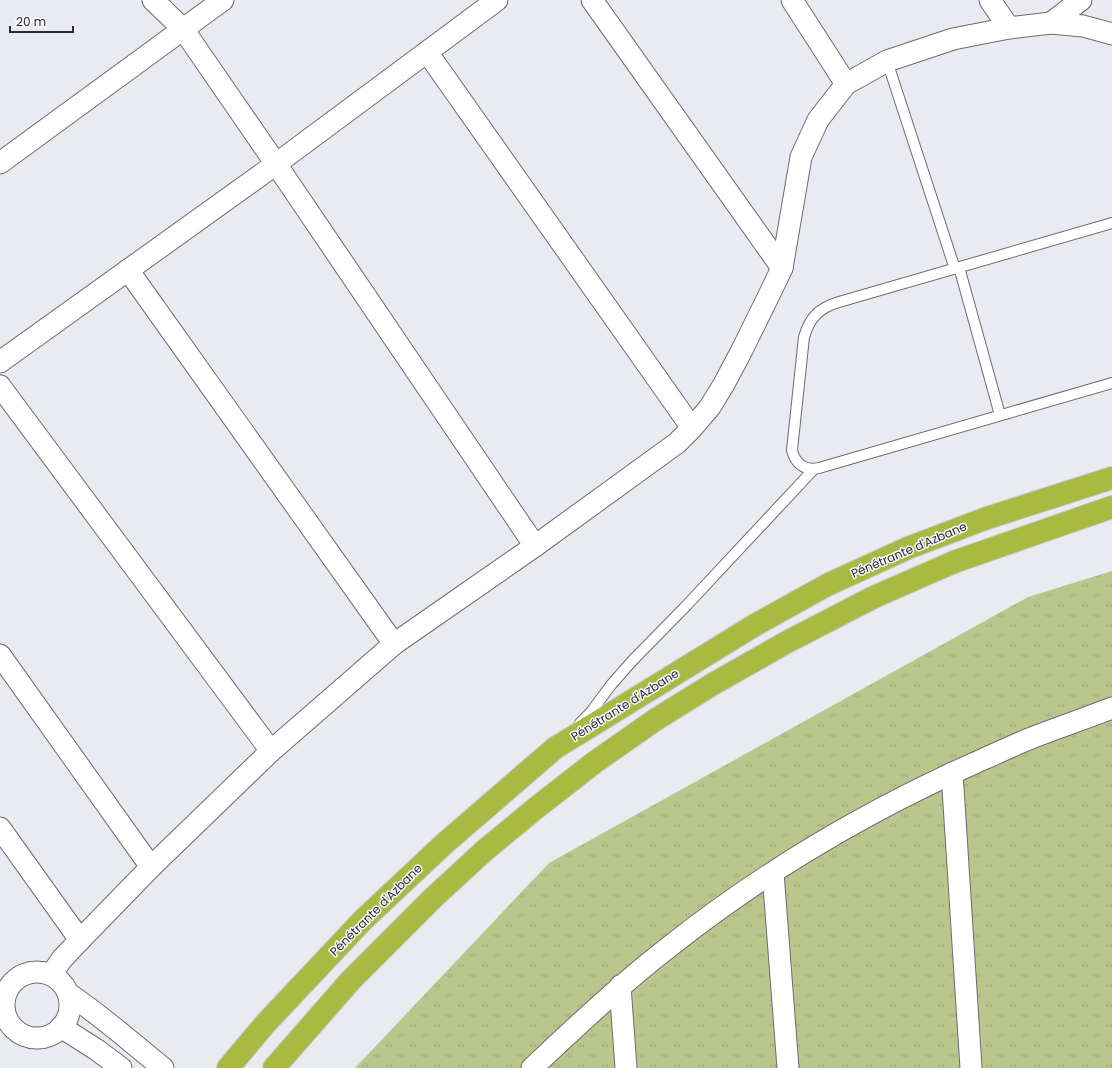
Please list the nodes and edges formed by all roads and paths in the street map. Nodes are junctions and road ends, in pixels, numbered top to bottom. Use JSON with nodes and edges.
{"nodes":[{"id":1,"x":152,"y":0,"type":"edge"},
{"id":2,"x":223,"y":0,"type":"edge"},
{"id":3,"x":497,"y":0,"type":"edge"},
{"id":4,"x":592,"y":0,"type":"edge"},
{"id":5,"x":792,"y":0,"type":"edge"},
{"id":6,"x":990,"y":0,"type":"edge"},
{"id":7,"x":1081,"y":0,"type":"edge"},
{"id":8,"x":1051,"y":23,"type":"junction"},
{"id":9,"x":1009,"y":28,"type":"junction"},
{"id":10,"x":183,"y":29,"type":"junction"},
{"id":11,"x":1112,"y":34,"type":"edge"},
{"id":12,"x":427,"y":52,"type":"junction"},
{"id":13,"x":887,"y":61,"type":"junction"},
{"id":14,"x":846,"y":84,"type":"junction"},
{"id":15,"x":0,"y":163,"type":"edge"},
{"id":16,"x":276,"y":164,"type":"junction"},
{"id":17,"x":1112,"y":224,"type":"edge"},
{"id":18,"x":782,"y":268,"type":"junction"},
{"id":19,"x":957,"y":268,"type":"junction"},
{"id":20,"x":128,"y":270,"type":"junction"},
{"id":21,"x":0,"y":362,"type":"edge"},
{"id":22,"x":1112,"y":383,"type":"edge"},
{"id":23,"x":0,"y":386,"type":"edge"},
{"id":24,"x":1000,"y":415,"type":"junction"},
{"id":25,"x":692,"y":428,"type":"junction"},
{"id":26,"x":814,"y":469,"type":"junction"},
{"id":27,"x":1112,"y":478,"type":"edge"},
{"id":28,"x":1112,"y":507,"type":"edge"},
{"id":29,"x":535,"y":546,"type":"junction"},
{"id":30,"x":394,"y":644,"type":"junction"},
{"id":31,"x":0,"y":655,"type":"edge"},
{"id":32,"x":1112,"y":708,"type":"edge"},
{"id":33,"x":555,"y":748,"type":"junction"},
{"id":34,"x":271,"y":751,"type":"junction"},
{"id":35,"x":952,"y":773,"type":"junction"},
{"id":36,"x":0,"y":828,"type":"edge"},
{"id":37,"x":151,"y":867,"type":"junction"},
{"id":38,"x":773,"y":872,"type":"junction"},
{"id":39,"x":80,"y":940,"type":"junction"},
{"id":40,"x":51,"y":975,"type":"junction"},
{"id":41,"x":7,"y":981,"type":"edge"},
{"id":42,"x":620,"y":986,"type":"junction"},
{"id":43,"x":69,"y":994,"type":"junction"},
{"id":44,"x":4,"y":1019,"type":"edge"},
{"id":45,"x":61,"y":1028,"type":"junction"},
{"id":46,"x":121,"y":1068,"type":"edge"},
{"id":47,"x":163,"y":1068,"type":"edge"},
{"id":48,"x":228,"y":1068,"type":"edge"},
{"id":49,"x":274,"y":1068,"type":"edge"},
{"id":50,"x":532,"y":1068,"type":"edge"},
{"id":51,"x":626,"y":1068,"type":"edge"},
{"id":52,"x":788,"y":1068,"type":"edge"},
{"id":53,"x":971,"y":1068,"type":"edge"}],
"edges":[{"from":1,"to":10,"type":"street"},
{"from":2,"to":10,"type":"street"},
{"from":3,"to":12,"type":"street"},
{"from":4,"to":18,"type":"street"},
{"from":5,"to":14,"type":"street"},
{"from":6,"to":9,"type":"street"},
{"from":7,"to":8,"type":"street"},
{"from":8,"to":9,"type":"street"},
{"from":8,"to":11,"type":"street"},
{"from":9,"to":13,"type":"street"},
{"from":10,"to":15,"type":"street"},
{"from":10,"to":16,"type":"street"},
{"from":12,"to":16,"type":"street"},
{"from":12,"to":25,"type":"street"},
{"from":13,"to":14,"type":"street"},
{"from":13,"to":19,"type":"lane"},
{"from":14,"to":18,"type":"street"},
{"from":16,"to":20,"type":"street"},
{"from":16,"to":29,"type":"street"},
{"from":17,"to":19,"type":"lane"},
{"from":18,"to":25,"type":"street"},
{"from":19,"to":24,"type":"lane"},
{"from":19,"to":26,"type":"lane"},
{"from":20,"to":21,"type":"street"},
{"from":20,"to":30,"type":"street"},
{"from":22,"to":24,"type":"lane"},
{"from":23,"to":34,"type":"street"},
{"from":24,"to":26,"type":"lane"},
{"from":25,"to":29,"type":"street"},
{"from":26,"to":33,"type":"lane"},
{"from":27,"to":33,"type":"highway","name":"Pénétrante d'Azbane"},
{"from":28,"to":49,"type":"highway"},
{"from":29,"to":30,"type":"street"},
{"from":30,"to":34,"type":"street"},
{"from":31,"to":37,"type":"street"},
{"from":32,"to":35,"type":"street"},
{"from":33,"to":48,"type":"highway","name":"Pénétrante d'Azbane"},
{"from":34,"to":37,"type":"street"},
{"from":35,"to":38,"type":"street"},
{"from":35,"to":53,"type":"street"},
{"from":36,"to":39,"type":"street"},
{"from":37,"to":39,"type":"street"},
{"from":38,"to":42,"type":"street"},
{"from":38,"to":52,"type":"street"},
{"from":39,"to":40,"type":"street"},
{"from":40,"to":41,"type":"street"},
{"from":40,"to":43,"type":"street"},
{"from":41,"to":44,"type":"street"},
{"from":42,"to":50,"type":"street"},
{"from":42,"to":51,"type":"street"},
{"from":43,"to":45,"type":"street"},
{"from":43,"to":47,"type":"street"},
{"from":44,"to":45,"type":"street"},
{"from":45,"to":46,"type":"street"}]}
